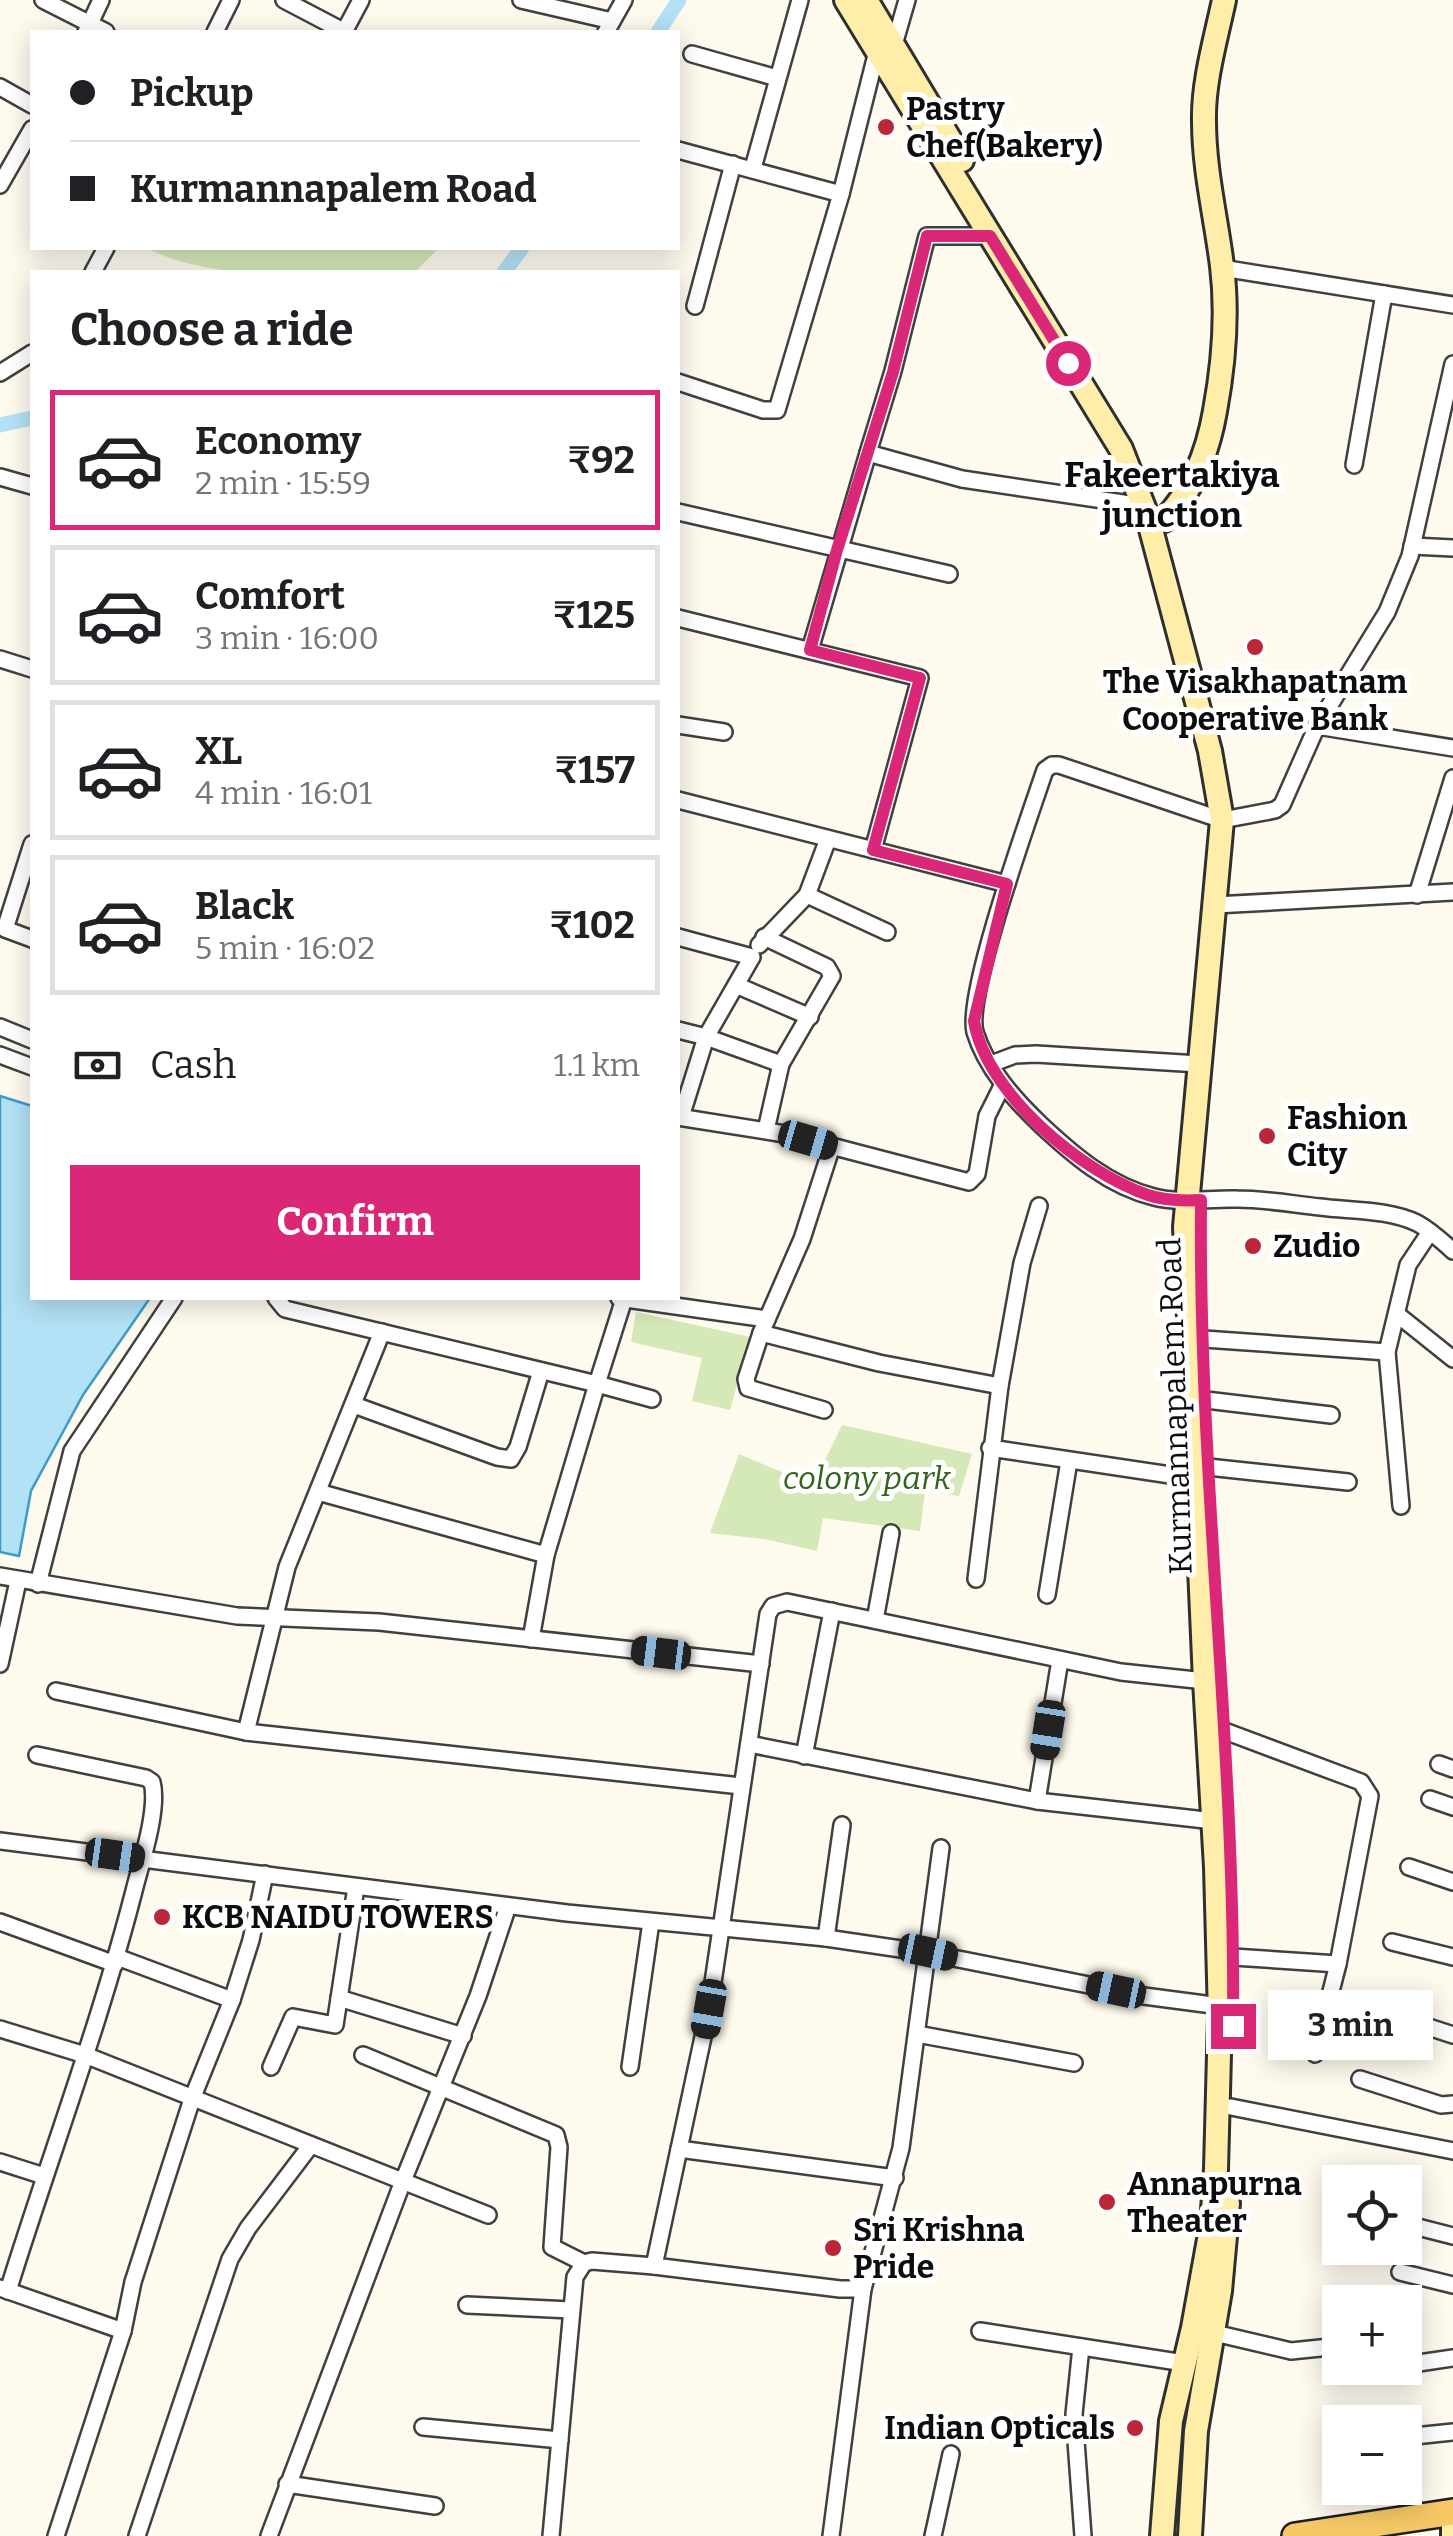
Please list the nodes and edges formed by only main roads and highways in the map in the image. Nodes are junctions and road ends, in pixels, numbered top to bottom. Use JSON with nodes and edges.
{"nodes":[{"id":1,"x":846,"y":0,"type":"edge"},
{"id":2,"x":866,"y":0,"type":"edge"},
{"id":3,"x":1224,"y":0,"type":"edge"},
{"id":4,"x":886,"y":48,"type":"junction"},
{"id":5,"x":1164,"y":520,"type":"junction"},
{"id":6,"x":1228,"y":819,"type":"junction"},
{"id":7,"x":1222,"y":906,"type":"junction"},
{"id":8,"x":1194,"y":1200,"type":"junction"},
{"id":9,"x":1202,"y":1473,"type":"junction"},
{"id":10,"x":1203,"y":2330,"type":"junction"},
{"id":11,"x":1453,"y":2512,"type":"edge"},
{"id":12,"x":1162,"y":2536,"type":"edge"},
{"id":13,"x":1190,"y":2536,"type":"edge"},
{"id":14,"x":1295,"y":2536,"type":"edge"},
{"id":15,"x":1453,"y":2536,"type":"edge"}],
"edges":[{"from":1,"to":4,"type":"main road"},
{"from":2,"to":4,"type":"main road","name":"Kurmannapalem Road"},
{"from":3,"to":5,"type":"main road"},
{"from":4,"to":5,"type":"main road","name":"Kurmannapalem Road"},
{"from":4,"to":6,"type":"main road"},
{"from":5,"to":6,"type":"main road","name":"Kurmannapalem Road"},
{"from":6,"to":7,"type":"main road","name":"Kurmannapalem Road"},
{"from":7,"to":8,"type":"main road","name":"Kurmannapalem Road"},
{"from":7,"to":8,"type":"main road"},
{"from":8,"to":9,"type":"main road","name":"Kurmannapalem Road"},
{"from":8,"to":9,"type":"main road"},
{"from":9,"to":10,"type":"main road"},
{"from":9,"to":10,"type":"main road","name":"Kurmannapalem Road"},
{"from":10,"to":12,"type":"main road"},
{"from":10,"to":13,"type":"main road","name":"Kurmannapalem Road"},
{"from":11,"to":14,"type":"main road"},
{"from":11,"to":15,"type":"main road"}]}
